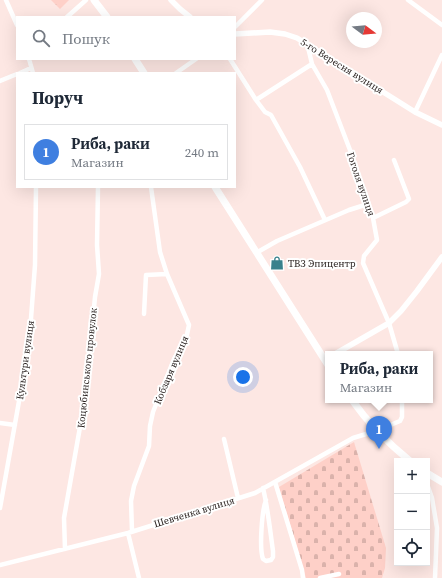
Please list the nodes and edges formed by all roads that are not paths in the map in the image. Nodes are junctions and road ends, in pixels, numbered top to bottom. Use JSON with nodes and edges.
{"nodes":[{"id":1,"x":6,"y":0,"type":"edge"},
{"id":2,"x":86,"y":0,"type":"edge"},
{"id":3,"x":94,"y":0,"type":"edge"},
{"id":4,"x":171,"y":0,"type":"edge"},
{"id":5,"x":262,"y":0,"type":"edge"},
{"id":6,"x":408,"y":0,"type":"edge"},
{"id":7,"x":68,"y":16,"type":"edge"},
{"id":8,"x":106,"y":16,"type":"edge"},
{"id":9,"x":189,"y":16,"type":"edge"},
{"id":10,"x":16,"y":23,"type":"edge"},
{"id":11,"x":442,"y":25,"type":"edge"},
{"id":12,"x":236,"y":26,"type":"edge"},
{"id":13,"x":236,"y":34,"type":"edge"},
{"id":14,"x":307,"y":43,"type":"junction"},
{"id":15,"x":442,"y":55,"type":"edge"},
{"id":16,"x":29,"y":60,"type":"edge"},
{"id":17,"x":136,"y":60,"type":"edge"},
{"id":18,"x":195,"y":60,"type":"edge"},
{"id":19,"x":231,"y":60,"type":"edge"},
{"id":20,"x":312,"y":64,"type":"junction"},
{"id":21,"x":32,"y":71,"type":"edge"},
{"id":22,"x":143,"y":72,"type":"edge"},
{"id":23,"x":177,"y":72,"type":"edge"},
{"id":24,"x":16,"y":74,"type":"edge"},
{"id":25,"x":0,"y":81,"type":"edge"},
{"id":26,"x":256,"y":100,"type":"junction"},
{"id":27,"x":415,"y":112,"type":"junction"},
{"id":28,"x":442,"y":125,"type":"edge"},
{"id":29,"x":394,"y":160,"type":"dead end"},
{"id":30,"x":36,"y":188,"type":"edge"},
{"id":31,"x":98,"y":188,"type":"edge"},
{"id":32,"x":151,"y":188,"type":"edge"},
{"id":33,"x":215,"y":188,"type":"edge"},
{"id":34,"x":368,"y":204,"type":"junction"},
{"id":35,"x":373,"y":218,"type":"junction"},
{"id":36,"x":325,"y":220,"type":"junction"},
{"id":37,"x":256,"y":253,"type":"junction"},
{"id":38,"x":442,"y":257,"type":"edge"},
{"id":39,"x":167,"y":274,"type":"junction"},
{"id":40,"x":144,"y":314,"type":"dead end"},
{"id":41,"x":389,"y":323,"type":"junction"},
{"id":42,"x":340,"y":351,"type":"edge"},
{"id":43,"x":397,"y":351,"type":"edge"},
{"id":44,"x":325,"y":358,"type":"edge"},
{"id":45,"x":354,"y":403,"type":"edge"},
{"id":46,"x":402,"y":403,"type":"edge"},
{"id":47,"x":0,"y":423,"type":"edge"},
{"id":48,"x":15,"y":425,"type":"junction"},
{"id":49,"x":376,"y":431,"type":"junction"},
{"id":50,"x":224,"y":440,"type":"dead end"},
{"id":51,"x":407,"y":458,"type":"edge"},
{"id":52,"x":430,"y":475,"type":"edge"},
{"id":53,"x":275,"y":482,"type":"junction"},
{"id":54,"x":442,"y":482,"type":"edge"},
{"id":55,"x":264,"y":488,"type":"junction"},
{"id":56,"x":430,"y":492,"type":"edge"},
{"id":57,"x":238,"y":498,"type":"junction"},
{"id":58,"x":266,"y":500,"type":"junction"},
{"id":59,"x":0,"y":508,"type":"edge"},
{"id":60,"x":130,"y":532,"type":"junction"},
{"id":61,"x":439,"y":548,"type":"edge"},
{"id":62,"x":65,"y":549,"type":"junction"},
{"id":63,"x":0,"y":565,"type":"edge"},
{"id":64,"x":339,"y":574,"type":"dead end"},
{"id":65,"x":139,"y":578,"type":"edge"},
{"id":66,"x":303,"y":578,"type":"edge"},
{"id":67,"x":320,"y":578,"type":"edge"},
{"id":68,"x":435,"y":578,"type":"edge"}],
"edges":[{"from":1,"to":10,"type":"street"},
{"from":2,"to":7,"type":"street"},
{"from":3,"to":8,"type":"highway"},
{"from":4,"to":9,"type":"street"},
{"from":5,"to":12,"type":"street"},
{"from":6,"to":11,"type":"street"},
{"from":13,"to":14,"type":"street","name":"5-го Вересня вулиця"},
{"from":14,"to":20,"type":"street","name":"Гоголя вулиця"},
{"from":14,"to":27,"type":"street","name":"5-го Вересня вулиця"},
{"from":15,"to":27,"type":"street"},
{"from":16,"to":21,"type":"street"},
{"from":17,"to":22,"type":"highway"},
{"from":18,"to":23,"type":"street"},
{"from":19,"to":26,"type":"street"},
{"from":20,"to":26,"type":"street"},
{"from":20,"to":34,"type":"street","name":"Гоголя вулиця"},
{"from":24,"to":25,"type":"street"},
{"from":26,"to":36,"type":"street"},
{"from":27,"to":28,"type":"street","name":"5-го Вересня вулиця"},
{"from":29,"to":35,"type":"street"},
{"from":30,"to":48,"type":"street","name":"Культури вулиця"},
{"from":31,"to":62,"type":"street","name":"Коцюбинського провулок"},
{"from":32,"to":39,"type":"street","name":"Кобзаря вулиця"},
{"from":33,"to":37,"type":"highway"},
{"from":34,"to":35,"type":"street","name":"Гоголя вулиця"},
{"from":34,"to":36,"type":"street"},
{"from":35,"to":41,"type":"street","name":"Гоголя вулиця"},
{"from":36,"to":37,"type":"street"},
{"from":37,"to":44,"type":"highway"},
{"from":38,"to":41,"type":"street"},
{"from":39,"to":40,"type":"street"},
{"from":39,"to":60,"type":"street","name":"Кобзаря вулиця"},
{"from":41,"to":42,"type":"street"},
{"from":41,"to":43,"type":"street"},
{"from":45,"to":49,"type":"highway"},
{"from":46,"to":49,"type":"street","name":"Шевченка вулиця"},
{"from":47,"to":48,"type":"street"},
{"from":48,"to":59,"type":"street","name":"Культури вулиця"},
{"from":49,"to":51,"type":"highway"},
{"from":49,"to":53,"type":"street","name":"Шевченка вулиця"},
{"from":50,"to":57,"type":"street"},
{"from":52,"to":54,"type":"highway"},
{"from":53,"to":55,"type":"street","name":"Шевченка вулиця"},
{"from":53,"to":66,"type":"street"},
{"from":55,"to":57,"type":"street","name":"Шевченка вулиця"},
{"from":55,"to":58,"type":"street"},
{"from":56,"to":61,"type":"street"},
{"from":57,"to":60,"type":"street","name":"Шевченка вулиця"},
{"from":58,"to":58,"type":"street"},
{"from":60,"to":62,"type":"street","name":"Шевченка вулиця"},
{"from":60,"to":65,"type":"street","name":"Кобзаря вулиця"},
{"from":61,"to":68,"type":"street"},
{"from":62,"to":63,"type":"street","name":"Шевченка вулиця"},
{"from":64,"to":67,"type":"street"}]}
